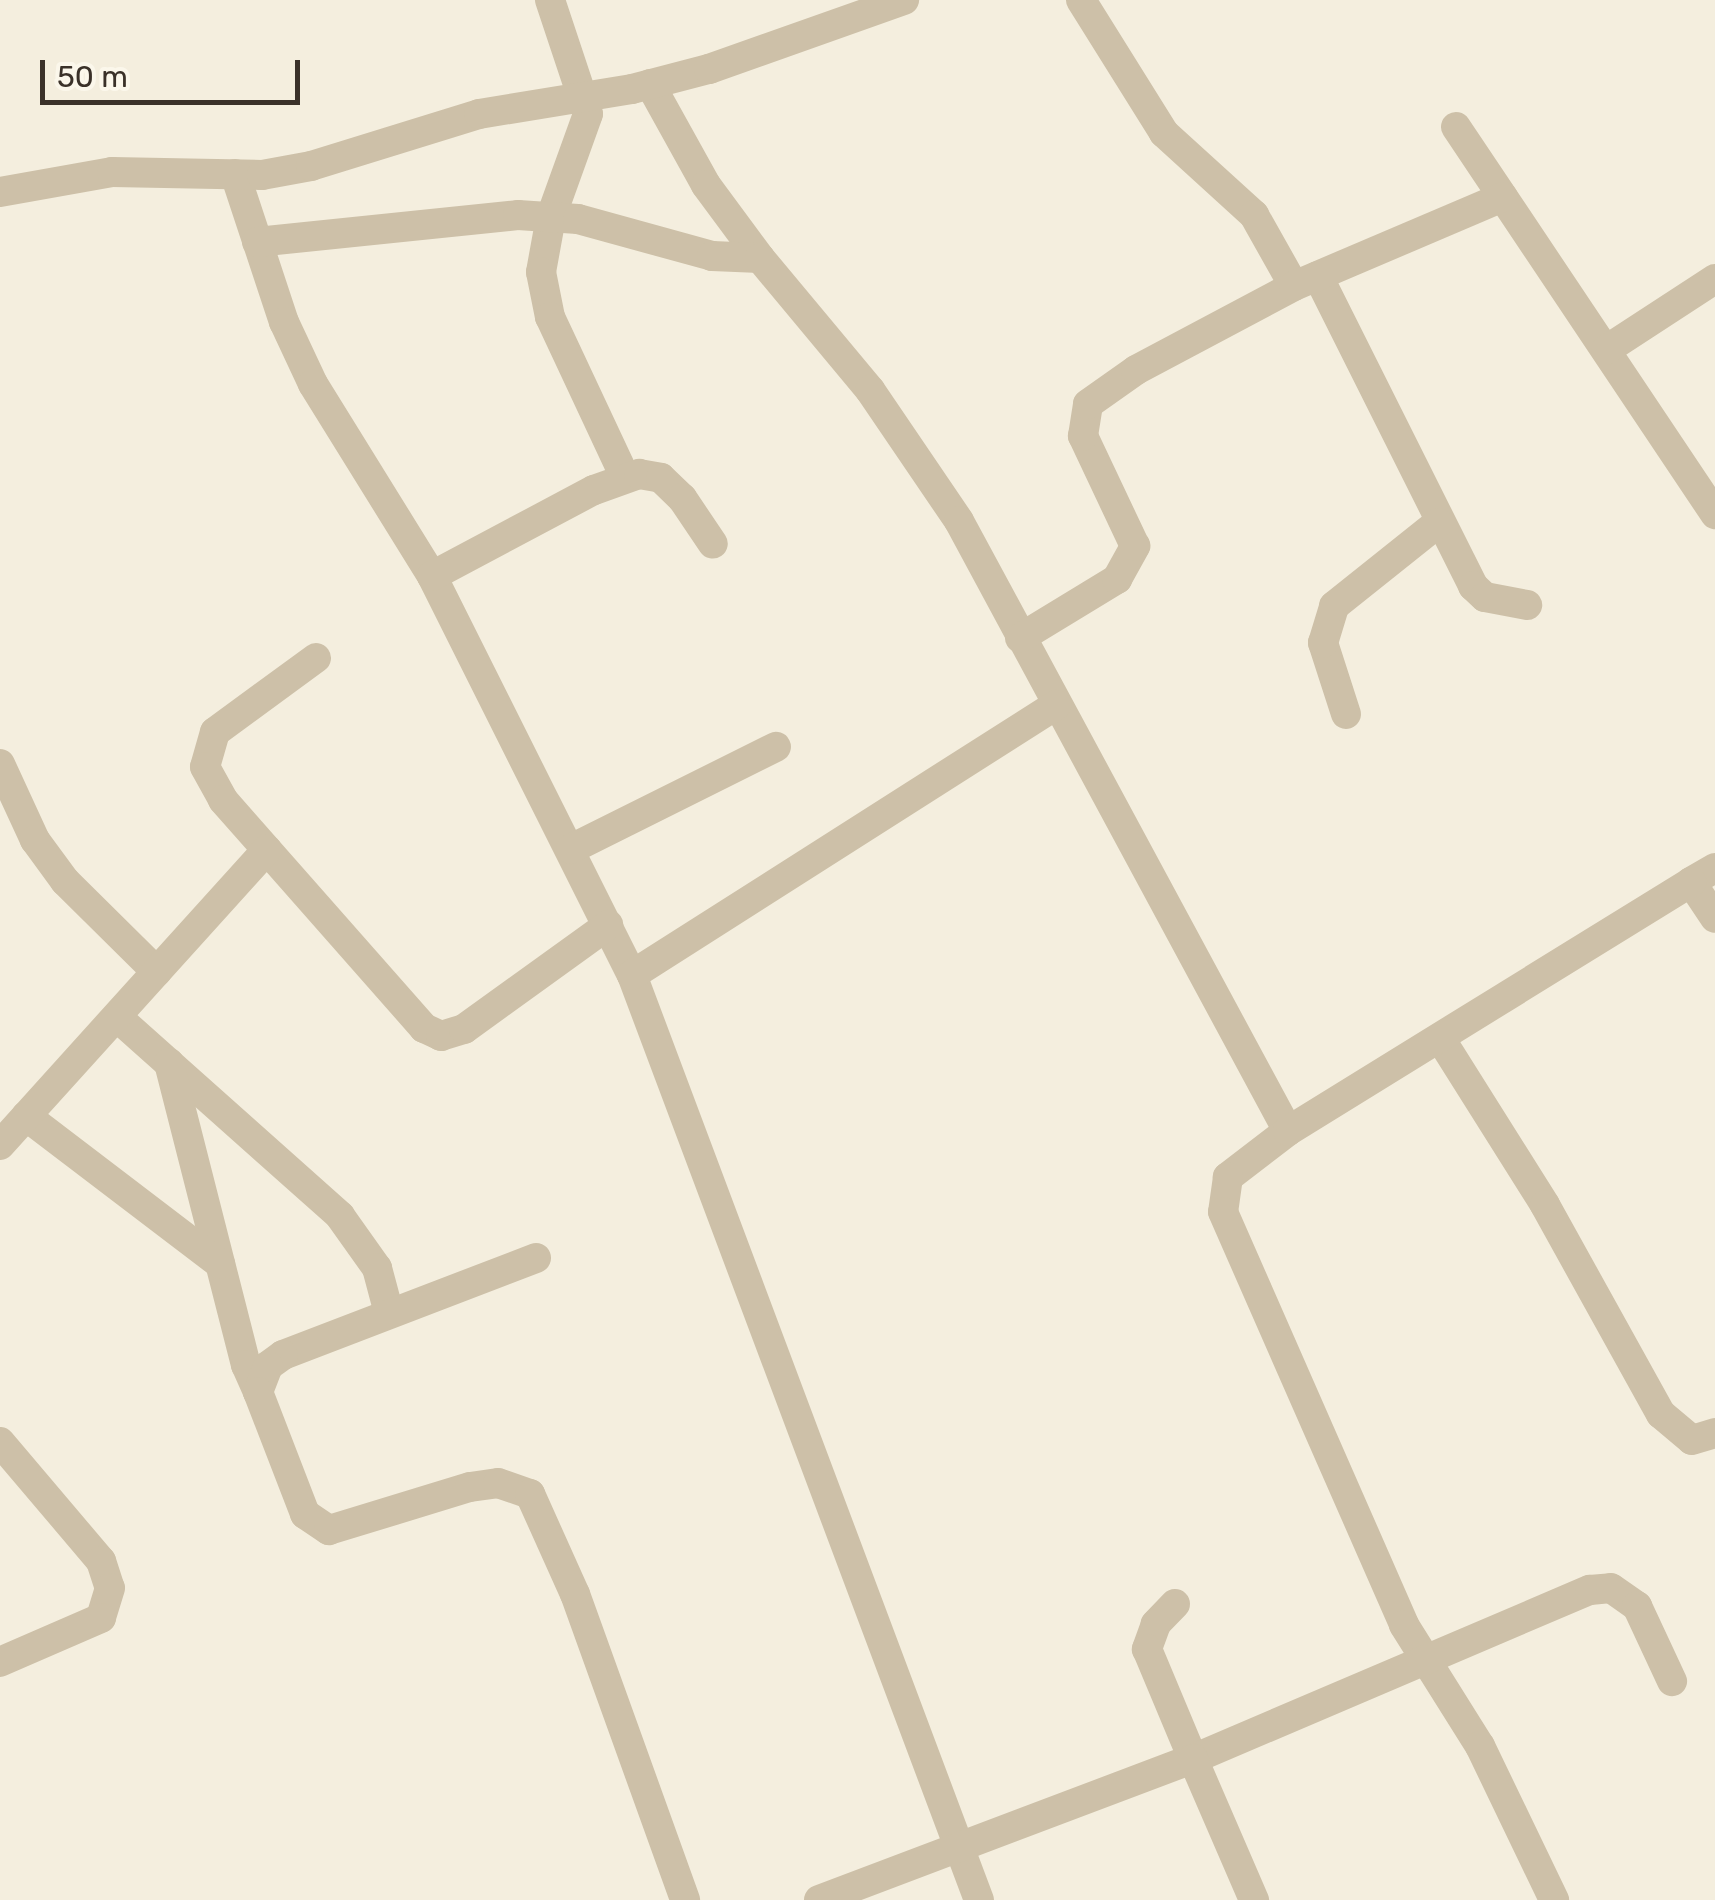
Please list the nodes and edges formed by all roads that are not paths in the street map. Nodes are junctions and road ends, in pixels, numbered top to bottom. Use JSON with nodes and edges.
{"nodes":[{"id":1,"x":550,"y":0,"type":"edge"},
{"id":2,"x":904,"y":0,"type":"edge"},
{"id":3,"x":1081,"y":0,"type":"edge"},
{"id":4,"x":650,"y":84,"type":"junction"},
{"id":5,"x":586,"y":96,"type":"junction"},
{"id":6,"x":1456,"y":127,"type":"dead end"},
{"id":7,"x":235,"y":174,"type":"junction"},
{"id":8,"x":0,"y":192,"type":"edge"},
{"id":9,"x":1503,"y":197,"type":"junction"},
{"id":10,"x":551,"y":217,"type":"junction"},
{"id":11,"x":258,"y":242,"type":"junction"},
{"id":12,"x":760,"y":258,"type":"junction"},
{"id":13,"x":1715,"y":279,"type":"edge"},
{"id":14,"x":1306,"y":281,"type":"junction"},
{"id":15,"x":1606,"y":350,"type":"junction"},
{"id":16,"x":625,"y":477,"type":"junction"},
{"id":17,"x":1715,"y":514,"type":"edge"},
{"id":18,"x":1438,"y":523,"type":"junction"},
{"id":19,"x":713,"y":544,"type":"dead end"},
{"id":20,"x":432,"y":576,"type":"junction"},
{"id":21,"x":1527,"y":605,"type":"dead end"},
{"id":22,"x":1020,"y":638,"type":"junction"},
{"id":23,"x":316,"y":658,"type":"dead end"},
{"id":24,"x":1056,"y":705,"type":"junction"},
{"id":25,"x":1346,"y":714,"type":"dead end"},
{"id":26,"x":776,"y":747,"type":"dead end"},
{"id":27,"x":0,"y":764,"type":"edge"},
{"id":28,"x":571,"y":849,"type":"junction"},
{"id":29,"x":267,"y":850,"type":"junction"},
{"id":30,"x":1703,"y":875,"type":"edge"},
{"id":31,"x":1715,"y":918,"type":"edge"},
{"id":32,"x":608,"y":925,"type":"junction"},
{"id":33,"x":157,"y":972,"type":"junction"},
{"id":34,"x":632,"y":975,"type":"junction"},
{"id":35,"x":117,"y":1017,"type":"junction"},
{"id":36,"x":1440,"y":1038,"type":"junction"},
{"id":37,"x":169,"y":1063,"type":"junction"},
{"id":38,"x":26,"y":1116,"type":"junction"},
{"id":39,"x":1288,"y":1131,"type":"junction"},
{"id":40,"x":0,"y":1145,"type":"edge"},
{"id":41,"x":536,"y":1258,"type":"dead end"},
{"id":42,"x":220,"y":1264,"type":"junction"},
{"id":43,"x":389,"y":1313,"type":"junction"},
{"id":44,"x":258,"y":1392,"type":"junction"},
{"id":45,"x":1715,"y":1433,"type":"edge"},
{"id":46,"x":0,"y":1442,"type":"edge"},
{"id":47,"x":1175,"y":1604,"type":"dead end"},
{"id":48,"x":1422,"y":1657,"type":"junction"},
{"id":49,"x":0,"y":1662,"type":"edge"},
{"id":50,"x":1672,"y":1681,"type":"dead end"},
{"id":51,"x":1193,"y":1759,"type":"junction"},
{"id":52,"x":957,"y":1844,"type":"junction"},
{"id":53,"x":685,"y":1900,"type":"edge"},
{"id":54,"x":819,"y":1900,"type":"edge"},
{"id":55,"x":978,"y":1900,"type":"edge"},
{"id":56,"x":1254,"y":1900,"type":"edge"},
{"id":57,"x":1554,"y":1900,"type":"edge"}],
"edges":[{"from":1,"to":5,"type":"street"},
{"from":2,"to":4,"type":"street"},
{"from":3,"to":14,"type":"street"},
{"from":4,"to":5,"type":"street"},
{"from":4,"to":12,"type":"street"},
{"from":5,"to":7,"type":"street"},
{"from":5,"to":10,"type":"street"},
{"from":6,"to":9,"type":"street"},
{"from":7,"to":8,"type":"street"},
{"from":7,"to":11,"type":"street"},
{"from":9,"to":14,"type":"street"},
{"from":9,"to":15,"type":"street"},
{"from":10,"to":11,"type":"street"},
{"from":10,"to":12,"type":"street"},
{"from":10,"to":16,"type":"street"},
{"from":11,"to":20,"type":"street"},
{"from":12,"to":22,"type":"street"},
{"from":13,"to":15,"type":"street"},
{"from":14,"to":18,"type":"street"},
{"from":14,"to":22,"type":"street"},
{"from":15,"to":17,"type":"street"},
{"from":16,"to":19,"type":"street"},
{"from":16,"to":20,"type":"street"},
{"from":18,"to":21,"type":"street"},
{"from":18,"to":25,"type":"street"},
{"from":20,"to":28,"type":"street"},
{"from":22,"to":24,"type":"street"},
{"from":23,"to":29,"type":"street"},
{"from":24,"to":34,"type":"street"},
{"from":24,"to":39,"type":"street"},
{"from":26,"to":28,"type":"street"},
{"from":27,"to":33,"type":"street"},
{"from":28,"to":32,"type":"street"},
{"from":29,"to":32,"type":"street"},
{"from":29,"to":33,"type":"street"},
{"from":30,"to":31,"type":"street"},
{"from":30,"to":36,"type":"street"},
{"from":32,"to":34,"type":"street"},
{"from":33,"to":35,"type":"street"},
{"from":34,"to":52,"type":"street"},
{"from":35,"to":37,"type":"street"},
{"from":35,"to":38,"type":"street"},
{"from":36,"to":39,"type":"street"},
{"from":36,"to":45,"type":"street"},
{"from":37,"to":42,"type":"street"},
{"from":37,"to":43,"type":"street"},
{"from":38,"to":40,"type":"street"},
{"from":38,"to":42,"type":"street"},
{"from":39,"to":48,"type":"street"},
{"from":41,"to":43,"type":"street"},
{"from":42,"to":44,"type":"street"},
{"from":43,"to":44,"type":"street"},
{"from":44,"to":53,"type":"street"},
{"from":46,"to":49,"type":"street"},
{"from":47,"to":51,"type":"street"},
{"from":48,"to":50,"type":"street"},
{"from":48,"to":51,"type":"street"},
{"from":48,"to":57,"type":"street"},
{"from":51,"to":52,"type":"street"},
{"from":51,"to":56,"type":"street"},
{"from":52,"to":54,"type":"street"},
{"from":52,"to":55,"type":"street"}]}
